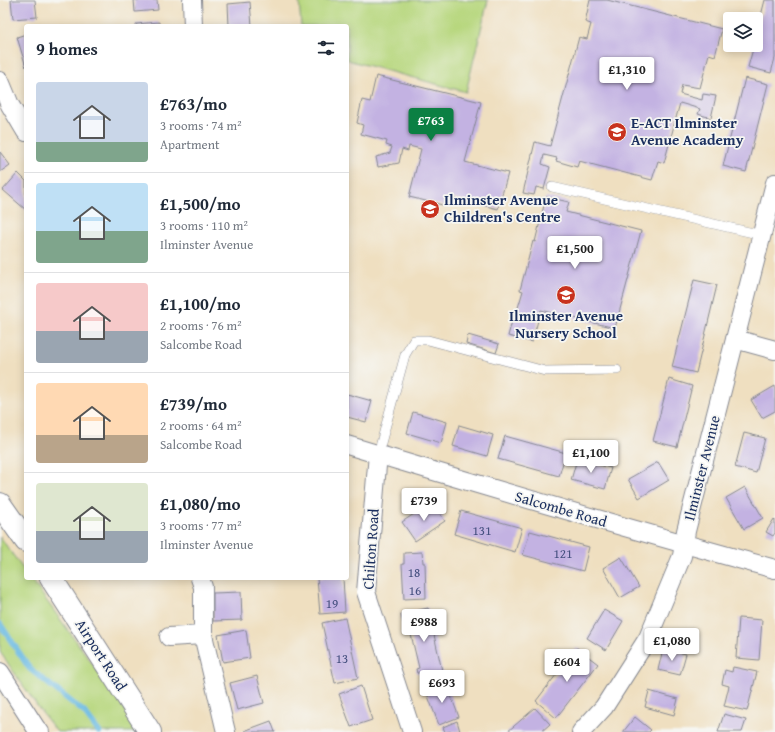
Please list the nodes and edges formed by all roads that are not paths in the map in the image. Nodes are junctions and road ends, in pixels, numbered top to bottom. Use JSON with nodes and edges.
{"nodes":[{"id":1,"x":192,"y":0,"type":"edge"},
{"id":2,"x":194,"y":24,"type":"edge"},
{"id":3,"x":0,"y":81,"type":"edge"},
{"id":4,"x":24,"y":128,"type":"edge"},
{"id":5,"x":775,"y":183,"type":"edge"},
{"id":6,"x":552,"y":186,"type":"dead end"},
{"id":7,"x":762,"y":235,"type":"junction"},
{"id":8,"x":735,"y":339,"type":"junction"},
{"id":9,"x":775,"y":350,"type":"edge"},
{"id":10,"x":617,"y":370,"type":"dead end"},
{"id":11,"x":349,"y":446,"type":"edge"},
{"id":12,"x":378,"y":454,"type":"junction"},
{"id":13,"x":0,"y":504,"type":"edge"},
{"id":14,"x":24,"y":536,"type":"edge"},
{"id":15,"x":683,"y":544,"type":"junction"},
{"id":16,"x":775,"y":569,"type":"edge"},
{"id":17,"x":54,"y":580,"type":"edge"},
{"id":18,"x":201,"y":580,"type":"edge"},
{"id":19,"x":64,"y":588,"type":"edge"},
{"id":20,"x":203,"y":635,"type":"junction"},
{"id":21,"x":169,"y":637,"type":"dead end"},
{"id":22,"x":0,"y":672,"type":"edge"},
{"id":23,"x":33,"y":731,"type":"edge"},
{"id":24,"x":150,"y":732,"type":"edge"},
{"id":25,"x":226,"y":732,"type":"edge"},
{"id":26,"x":412,"y":732,"type":"edge"},
{"id":27,"x":581,"y":732,"type":"edge"}],
"edges":[{"from":1,"to":2,"type":"street"},
{"from":3,"to":4,"type":"street"},
{"from":5,"to":7,"type":"street","name":"Ilminster Avenue"},
{"from":6,"to":7,"type":"lane"},
{"from":7,"to":8,"type":"street","name":"Ilminster Avenue"},
{"from":8,"to":9,"type":"street"},
{"from":8,"to":15,"type":"street","name":"Ilminster Avenue"},
{"from":10,"to":12,"type":"lane"},
{"from":11,"to":12,"type":"street","name":"Salcombe Road"},
{"from":12,"to":15,"type":"street","name":"Salcombe Road"},
{"from":12,"to":26,"type":"street","name":"Chilton Road"},
{"from":13,"to":14,"type":"highway"},
{"from":15,"to":16,"type":"street","name":"Salcombe Road"},
{"from":15,"to":27,"type":"street","name":"Ilminster Avenue"},
{"from":17,"to":19,"type":"highway","name":"Airport Road"},
{"from":18,"to":20,"type":"street"},
{"from":19,"to":24,"type":"highway","name":"Airport Road"},
{"from":20,"to":21,"type":"street"},
{"from":20,"to":25,"type":"street"},
{"from":22,"to":23,"type":"street"}]}
